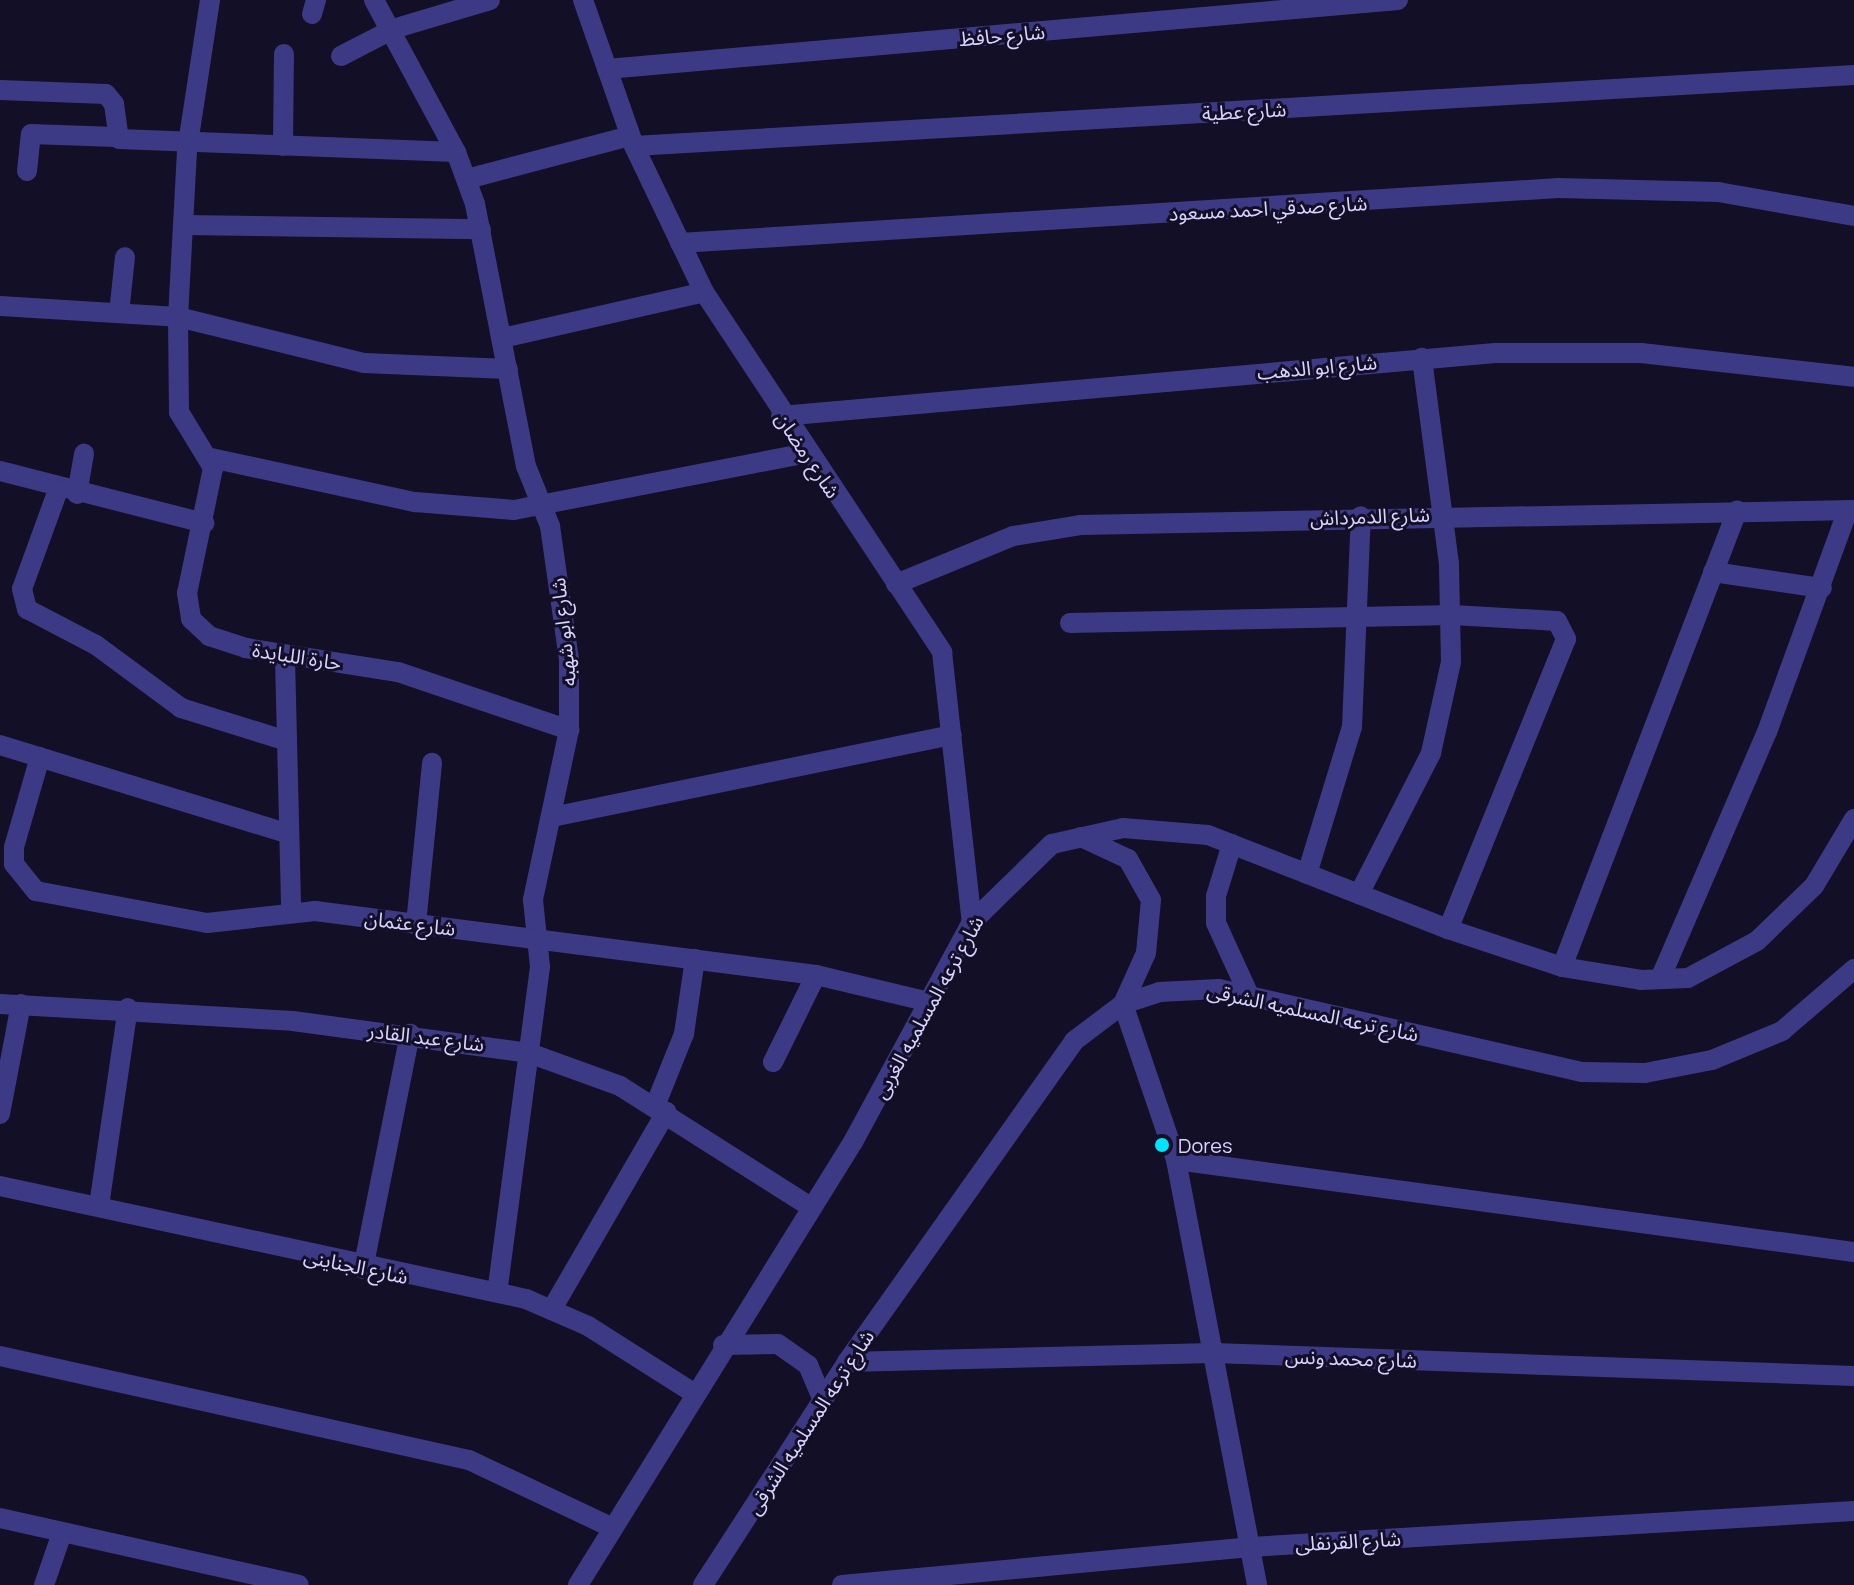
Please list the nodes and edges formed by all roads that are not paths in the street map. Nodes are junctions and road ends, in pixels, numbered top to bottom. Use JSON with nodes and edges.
{"nodes":[{"id":1,"x":210,"y":0,"type":"edge"},
{"id":2,"x":374,"y":0,"type":"edge"},
{"id":3,"x":490,"y":0,"type":"edge"},
{"id":4,"x":583,"y":0,"type":"edge"},
{"id":5,"x":1398,"y":0,"type":"edge"},
{"id":6,"x":393,"y":29,"type":"junction"},
{"id":7,"x":284,"y":54,"type":"dead end"},
{"id":8,"x":341,"y":56,"type":"dead end"},
{"id":9,"x":607,"y":69,"type":"junction"},
{"id":10,"x":1854,"y":75,"type":"edge"},
{"id":11,"x":0,"y":90,"type":"edge"},
{"id":12,"x":116,"y":137,"type":"junction"},
{"id":13,"x":632,"y":141,"type":"junction"},
{"id":14,"x":190,"y":142,"type":"junction"},
{"id":15,"x":283,"y":146,"type":"junction"},
{"id":16,"x":456,"y":152,"type":"junction"},
{"id":17,"x":27,"y":171,"type":"dead end"},
{"id":18,"x":467,"y":179,"type":"junction"},
{"id":19,"x":1854,"y":216,"type":"edge"},
{"id":20,"x":183,"y":225,"type":"junction"},
{"id":21,"x":481,"y":229,"type":"junction"},
{"id":22,"x":680,"y":243,"type":"junction"},
{"id":23,"x":125,"y":257,"type":"dead end"},
{"id":24,"x":704,"y":292,"type":"junction"},
{"id":25,"x":0,"y":306,"type":"edge"},
{"id":26,"x":119,"y":313,"type":"junction"},
{"id":27,"x":178,"y":317,"type":"junction"},
{"id":28,"x":502,"y":338,"type":"junction"},
{"id":29,"x":1422,"y":358,"type":"junction"},
{"id":30,"x":508,"y":369,"type":"junction"},
{"id":31,"x":1854,"y":377,"type":"edge"},
{"id":32,"x":781,"y":416,"type":"junction"},
{"id":33,"x":806,"y":453,"type":"junction"},
{"id":34,"x":84,"y":454,"type":"dead end"},
{"id":35,"x":211,"y":458,"type":"junction"},
{"id":36,"x":0,"y":471,"type":"edge"},
{"id":37,"x":67,"y":492,"type":"junction"},
{"id":38,"x":543,"y":508,"type":"junction"},
{"id":39,"x":1737,"y":510,"type":"junction"},
{"id":40,"x":1851,"y":510,"type":"edge"},
{"id":41,"x":1442,"y":513,"type":"junction"},
{"id":42,"x":1361,"y":516,"type":"junction"},
{"id":43,"x":204,"y":523,"type":"junction"},
{"id":44,"x":1713,"y":572,"type":"junction"},
{"id":45,"x":896,"y":584,"type":"junction"},
{"id":46,"x":1822,"y":588,"type":"junction"},
{"id":47,"x":1453,"y":615,"type":"junction"},
{"id":48,"x":1356,"y":617,"type":"junction"},
{"id":49,"x":1070,"y":623,"type":"dead end"},
{"id":50,"x":285,"y":658,"type":"junction"},
{"id":51,"x":569,"y":730,"type":"junction"},
{"id":52,"x":952,"y":735,"type":"junction"},
{"id":53,"x":287,"y":741,"type":"junction"},
{"id":54,"x":0,"y":745,"type":"edge"},
{"id":55,"x":40,"y":757,"type":"junction"},
{"id":56,"x":432,"y":763,"type":"dead end"},
{"id":57,"x":552,"y":817,"type":"junction"},
{"id":58,"x":1854,"y":819,"type":"edge"},
{"id":59,"x":289,"y":834,"type":"junction"},
{"id":60,"x":1065,"y":837,"type":"junction"},
{"id":61,"x":1232,"y":844,"type":"junction"},
{"id":62,"x":1307,"y":874,"type":"junction"},
{"id":63,"x":1359,"y":894,"type":"junction"},
{"id":64,"x":291,"y":911,"type":"junction"},
{"id":65,"x":972,"y":922,"type":"junction"},
{"id":66,"x":416,"y":924,"type":"junction"},
{"id":67,"x":1448,"y":929,"type":"junction"},
{"id":68,"x":538,"y":940,"type":"junction"},
{"id":69,"x":695,"y":959,"type":"junction"},
{"id":70,"x":1562,"y":967,"type":"junction"},
{"id":71,"x":816,"y":975,"type":"junction"},
{"id":72,"x":1660,"y":979,"type":"junction"},
{"id":73,"x":1850,"y":982,"type":"edge"},
{"id":74,"x":1249,"y":995,"type":"junction"},
{"id":75,"x":929,"y":1002,"type":"junction"},
{"id":76,"x":0,"y":1004,"type":"edge"},
{"id":77,"x":21,"y":1004,"type":"junction"},
{"id":78,"x":1123,"y":1004,"type":"junction"},
{"id":79,"x":128,"y":1008,"type":"junction"},
{"id":80,"x":410,"y":1034,"type":"junction"},
{"id":81,"x":529,"y":1053,"type":"junction"},
{"id":82,"x":773,"y":1062,"type":"dead end"},
{"id":83,"x":660,"y":1109,"type":"junction"},
{"id":84,"x":0,"y":1114,"type":"edge"},
{"id":85,"x":1176,"y":1160,"type":"junction"},
{"id":86,"x":0,"y":1186,"type":"edge"},
{"id":87,"x":99,"y":1206,"type":"junction"},
{"id":88,"x":812,"y":1208,"type":"junction"},
{"id":89,"x":1854,"y":1252,"type":"edge"},
{"id":90,"x":363,"y":1269,"type":"junction"},
{"id":91,"x":497,"y":1292,"type":"junction"},
{"id":92,"x":552,"y":1309,"type":"junction"},
{"id":93,"x":723,"y":1345,"type":"junction"},
{"id":94,"x":1213,"y":1353,"type":"junction"},
{"id":95,"x":0,"y":1356,"type":"edge"},
{"id":96,"x":847,"y":1362,"type":"junction"},
{"id":97,"x":1854,"y":1376,"type":"edge"},
{"id":98,"x":692,"y":1392,"type":"junction"},
{"id":99,"x":823,"y":1400,"type":"junction"},
{"id":100,"x":1854,"y":1511,"type":"edge"},
{"id":101,"x":0,"y":1518,"type":"edge"},
{"id":102,"x":611,"y":1527,"type":"junction"},
{"id":103,"x":62,"y":1533,"type":"junction"},
{"id":104,"x":1250,"y":1547,"type":"junction"},
{"id":105,"x":44,"y":1585,"type":"edge"},
{"id":106,"x":299,"y":1585,"type":"edge"},
{"id":107,"x":578,"y":1585,"type":"edge"},
{"id":108,"x":703,"y":1585,"type":"edge"},
{"id":109,"x":842,"y":1585,"type":"edge"},
{"id":110,"x":1257,"y":1585,"type":"edge"}],
"edges":[{"from":1,"to":14,"type":"street"},
{"from":2,"to":6,"type":"street","name":"شارع ابو شهبه"},
{"from":3,"to":6,"type":"street"},
{"from":4,"to":9,"type":"street","name":"شارع رمضان"},
{"from":5,"to":9,"type":"street","name":"شارع حافظ"},
{"from":6,"to":8,"type":"street"},
{"from":6,"to":16,"type":"street","name":"شارع ابو شهبه"},
{"from":7,"to":15,"type":"street"},
{"from":9,"to":13,"type":"street","name":"شارع رمضان"},
{"from":10,"to":13,"type":"street","name":"شارع عطية"},
{"from":11,"to":12,"type":"street"},
{"from":12,"to":14,"type":"street"},
{"from":12,"to":17,"type":"street"},
{"from":13,"to":18,"type":"street","name":"شارع عطية"},
{"from":13,"to":22,"type":"street","name":"شارع رمضان"},
{"from":14,"to":15,"type":"street"},
{"from":14,"to":20,"type":"street"},
{"from":15,"to":16,"type":"street"},
{"from":16,"to":18,"type":"street","name":"شارع ابو شهبه"},
{"from":18,"to":21,"type":"street","name":"شارع ابو شهبه"},
{"from":19,"to":22,"type":"street","name":"شارع صدقي احمد مسعود"},
{"from":20,"to":21,"type":"street"},
{"from":20,"to":27,"type":"street"},
{"from":21,"to":28,"type":"street","name":"شارع ابو شهبه"},
{"from":22,"to":24,"type":"street","name":"شارع رمضان"},
{"from":23,"to":26,"type":"street"},
{"from":24,"to":28,"type":"street"},
{"from":24,"to":32,"type":"street","name":"شارع رمضان"},
{"from":25,"to":26,"type":"street"},
{"from":26,"to":27,"type":"street"},
{"from":27,"to":30,"type":"street"},
{"from":27,"to":35,"type":"street"},
{"from":28,"to":30,"type":"street","name":"شارع ابو شهبه"},
{"from":29,"to":31,"type":"street","name":"شارع ابو الدهب"},
{"from":29,"to":32,"type":"street","name":"شارع ابو الدهب"},
{"from":29,"to":41,"type":"street"},
{"from":30,"to":38,"type":"street","name":"شارع ابو شهبه"},
{"from":32,"to":33,"type":"street","name":"شارع رمضان"},
{"from":33,"to":38,"type":"street"},
{"from":33,"to":45,"type":"street","name":"شارع رمضان"},
{"from":34,"to":37,"type":"street"},
{"from":35,"to":38,"type":"street"},
{"from":35,"to":43,"type":"street","name":"حارة اللبايدة"},
{"from":36,"to":37,"type":"street"},
{"from":37,"to":43,"type":"street"},
{"from":37,"to":53,"type":"street"},
{"from":38,"to":51,"type":"street","name":"شارع ابو شهبه"},
{"from":39,"to":40,"type":"street","name":"شارع الدمرداش"},
{"from":39,"to":41,"type":"street","name":"شارع الدمرداش"},
{"from":39,"to":44,"type":"street"},
{"from":40,"to":46,"type":"street"},
{"from":41,"to":42,"type":"street","name":"شارع الدمرداش"},
{"from":41,"to":47,"type":"street"},
{"from":42,"to":45,"type":"street","name":"شارع الدمرداش"},
{"from":42,"to":48,"type":"street"},
{"from":43,"to":50,"type":"street","name":"حارة اللبايدة"},
{"from":44,"to":46,"type":"street"},
{"from":44,"to":70,"type":"street"},
{"from":45,"to":52,"type":"street","name":"شارع رمضان"},
{"from":46,"to":72,"type":"street"},
{"from":47,"to":48,"type":"street"},
{"from":47,"to":63,"type":"street"},
{"from":47,"to":67,"type":"street"},
{"from":48,"to":49,"type":"street"},
{"from":48,"to":62,"type":"street"},
{"from":50,"to":51,"type":"street","name":"حارة اللبايدة"},
{"from":50,"to":53,"type":"street"},
{"from":51,"to":57,"type":"street","name":"شارع ابو شهبه"},
{"from":52,"to":57,"type":"street"},
{"from":52,"to":65,"type":"street","name":"شارع رمضان"},
{"from":53,"to":59,"type":"street"},
{"from":54,"to":55,"type":"street"},
{"from":55,"to":59,"type":"street"},
{"from":55,"to":64,"type":"street","name":"شارع عثمان"},
{"from":56,"to":66,"type":"street"},
{"from":57,"to":68,"type":"street","name":"شارع ابو شهبه"},
{"from":58,"to":72,"type":"street","name":"شارع ترعه المسلميه الغربى"},
{"from":59,"to":64,"type":"street"},
{"from":60,"to":61,"type":"street","name":"شارع ترعه المسلميه الغربى"},
{"from":60,"to":65,"type":"street","name":"شارع ترعه المسلميه الغربى"},
{"from":60,"to":78,"type":"street"},
{"from":61,"to":62,"type":"street","name":"شارع ترعه المسلميه الغربى"},
{"from":61,"to":74,"type":"street"},
{"from":62,"to":63,"type":"street","name":"شارع ترعه المسلميه الغربى"},
{"from":63,"to":67,"type":"street","name":"شارع ترعه المسلميه الغربى"},
{"from":64,"to":66,"type":"street","name":"شارع عثمان"},
{"from":65,"to":75,"type":"street","name":"شارع ترعه المسلميه الغربى"},
{"from":66,"to":68,"type":"street","name":"شارع عثمان"},
{"from":67,"to":70,"type":"street","name":"شارع ترعه المسلميه الغربى"},
{"from":68,"to":69,"type":"street","name":"شارع عثمان"},
{"from":68,"to":81,"type":"street","name":"شارع ابو شهبه"},
{"from":69,"to":71,"type":"street","name":"شارع عثمان"},
{"from":69,"to":83,"type":"street"},
{"from":70,"to":72,"type":"street","name":"شارع ترعه المسلميه الغربى"},
{"from":71,"to":75,"type":"street","name":"شارع عثمان"},
{"from":71,"to":82,"type":"street"},
{"from":73,"to":74,"type":"street","name":"شارع ترعه المسلميه الشرقى"},
{"from":74,"to":78,"type":"street","name":"شارع ترعه المسلميه الشرقى"},
{"from":75,"to":88,"type":"street","name":"شارع ترعه المسلميه الغربى"},
{"from":76,"to":77,"type":"street","name":"شارع عبد القادر"},
{"from":77,"to":79,"type":"street","name":"شارع عبد القادر"},
{"from":77,"to":84,"type":"street"},
{"from":78,"to":85,"type":"street"},
{"from":78,"to":96,"type":"street","name":"شارع ترعه المسلميه الشرقى"},
{"from":79,"to":80,"type":"street","name":"شارع عبد القادر"},
{"from":79,"to":87,"type":"street"},
{"from":80,"to":81,"type":"street","name":"شارع عبد القادر"},
{"from":80,"to":90,"type":"street"},
{"from":81,"to":83,"type":"street","name":"شارع عبد القادر"},
{"from":81,"to":91,"type":"street","name":"شارع ابو شهبه"},
{"from":83,"to":88,"type":"street","name":"شارع عبد القادر"},
{"from":83,"to":92,"type":"street"},
{"from":85,"to":89,"type":"street"},
{"from":85,"to":94,"type":"street"},
{"from":86,"to":87,"type":"street","name":"شارع الجناينى"},
{"from":87,"to":90,"type":"street","name":"شارع الجناينى"},
{"from":88,"to":93,"type":"street","name":"شارع ترعه المسلميه الغربى"},
{"from":90,"to":91,"type":"street","name":"شارع الجناينى"},
{"from":91,"to":92,"type":"street","name":"شارع الجناينى"},
{"from":92,"to":98,"type":"street","name":"شارع الجناينى"},
{"from":93,"to":98,"type":"street","name":"شارع ترعه المسلميه الغربى"},
{"from":93,"to":99,"type":"street"},
{"from":94,"to":96,"type":"street","name":"شارع محمد ونس"},
{"from":94,"to":97,"type":"street","name":"شارع محمد ونس"},
{"from":94,"to":104,"type":"street"},
{"from":95,"to":102,"type":"street"},
{"from":96,"to":99,"type":"street","name":"شارع ترعه المسلميه الشرقى"},
{"from":98,"to":102,"type":"street","name":"شارع ترعه المسلميه الغربى"},
{"from":99,"to":108,"type":"street","name":"شارع ترعه المسلميه الشرقى"},
{"from":100,"to":104,"type":"street","name":"شارع القرنفلى"},
{"from":101,"to":103,"type":"street"},
{"from":102,"to":107,"type":"street","name":"شارع ترعه المسلميه الغربى"},
{"from":103,"to":105,"type":"street"},
{"from":103,"to":106,"type":"street"},
{"from":104,"to":109,"type":"street","name":"شارع القرنفلى"},
{"from":104,"to":110,"type":"street"}]}
